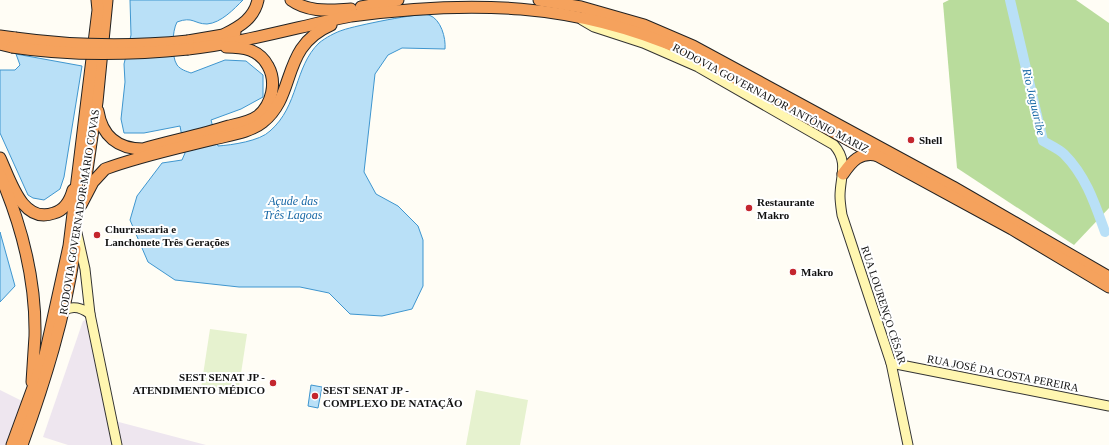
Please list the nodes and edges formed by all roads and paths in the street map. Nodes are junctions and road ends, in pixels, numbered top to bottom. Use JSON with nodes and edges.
{"nodes":[{"id":1,"x":107,"y":0,"type":"edge"},
{"id":2,"x":258,"y":0,"type":"edge"},
{"id":3,"x":290,"y":0,"type":"edge"},
{"id":4,"x":398,"y":0,"type":"edge"},
{"id":5,"x":539,"y":0,"type":"edge"},
{"id":6,"x":98,"y":5,"type":"edge"},
{"id":7,"x":351,"y":12,"type":"junction"},
{"id":8,"x":576,"y":15,"type":"junction"},
{"id":9,"x":223,"y":35,"type":"junction"},
{"id":10,"x":0,"y":36,"type":"edge"},
{"id":11,"x":13,"y":42,"type":"junction"},
{"id":12,"x":0,"y":44,"type":"edge"},
{"id":13,"x":188,"y":45,"type":"junction"},
{"id":14,"x":203,"y":47,"type":"junction"},
{"id":15,"x":97,"y":102,"type":"junction"},
{"id":16,"x":217,"y":134,"type":"junction"},
{"id":17,"x":182,"y":143,"type":"junction"},
{"id":18,"x":879,"y":156,"type":"junction"},
{"id":19,"x":0,"y":158,"type":"edge"},
{"id":20,"x":79,"y":171,"type":"junction"},
{"id":21,"x":844,"y":174,"type":"junction"},
{"id":22,"x":0,"y":176,"type":"edge"},
{"id":23,"x":81,"y":205,"type":"junction"},
{"id":24,"x":77,"y":233,"type":"junction"},
{"id":25,"x":1109,"y":277,"type":"edge"},
{"id":26,"x":1109,"y":287,"type":"edge"},
{"id":27,"x":64,"y":311,"type":"junction"},
{"id":28,"x":90,"y":314,"type":"junction"},
{"id":29,"x":892,"y":364,"type":"junction"},
{"id":30,"x":31,"y":397,"type":"junction"},
{"id":31,"x":1109,"y":406,"type":"edge"},
{"id":32,"x":12,"y":445,"type":"edge"},
{"id":33,"x":22,"y":445,"type":"edge"},
{"id":34,"x":117,"y":445,"type":"edge"},
{"id":35,"x":908,"y":445,"type":"edge"}],
"edges":[{"from":1,"to":15,"type":"highway","name":"RODOVIA GOVERNADOR MÁRIO COVAS"},
{"from":2,"to":9,"type":"highway"},
{"from":3,"to":7,"type":"highway"},
{"from":4,"to":7,"type":"highway","name":"RODOVIA GOVERNADOR ANTÔNIO MARIZ"},
{"from":5,"to":25,"type":"highway","name":"RODOVIA GOVERNADOR ANTÔNIO MARIZ"},
{"from":6,"to":20,"type":"highway"},
{"from":7,"to":8,"type":"highway","name":"RODOVIA GOVERNADOR ANTÔNIO MARIZ"},
{"from":7,"to":9,"type":"highway","name":"RODOVIA GOVERNADOR ANTÔNIO MARIZ"},
{"from":7,"to":14,"type":"highway","name":"RODOVIA GOVERNADOR ANTÔNIO MARIZ"},
{"from":7,"to":16,"type":"highway"},
{"from":8,"to":18,"type":"highway","name":"RODOVIA GOVERNADOR ANTÔNIO MARIZ"},
{"from":8,"to":21,"type":"street"},
{"from":9,"to":13,"type":"highway"},
{"from":10,"to":11,"type":"highway"},
{"from":11,"to":12,"type":"highway"},
{"from":11,"to":13,"type":"highway","bridge":true},
{"from":13,"to":14,"type":"highway","name":"RODOVIA GOVERNADOR ANTÔNIO MARIZ"},
{"from":14,"to":16,"type":"highway"},
{"from":15,"to":17,"type":"highway"},
{"from":15,"to":23,"type":"highway","name":"RODOVIA GOVERNADOR MÁRIO COVAS"},
{"from":16,"to":17,"type":"highway"},
{"from":17,"to":23,"type":"highway"},
{"from":18,"to":21,"type":"highway"},
{"from":18,"to":26,"type":"highway","name":"RODOVIA GOVERNADOR ANTÔNIO MARIZ"},
{"from":19,"to":20,"type":"highway"},
{"from":20,"to":30,"type":"highway"},
{"from":21,"to":29,"type":"street","name":"RUA LOURENÇO CÉSAR"},
{"from":22,"to":30,"type":"highway"},
{"from":23,"to":24,"type":"highway","name":"RODOVIA GOVERNADOR MÁRIO COVAS"},
{"from":24,"to":27,"type":"highway","name":"RODOVIA GOVERNADOR MÁRIO COVAS"},
{"from":24,"to":28,"type":"street"},
{"from":27,"to":28,"type":"street"},
{"from":27,"to":33,"type":"highway","name":"RODOVIA GOVERNADOR MÁRIO COVAS"},
{"from":28,"to":34,"type":"street"},
{"from":29,"to":31,"type":"street","name":"RUA JOSÉ DA COSTA PEREIRA"},
{"from":29,"to":35,"type":"street","name":"RUA LOURENÇO CÉSAR"},
{"from":30,"to":32,"type":"highway"}]}
